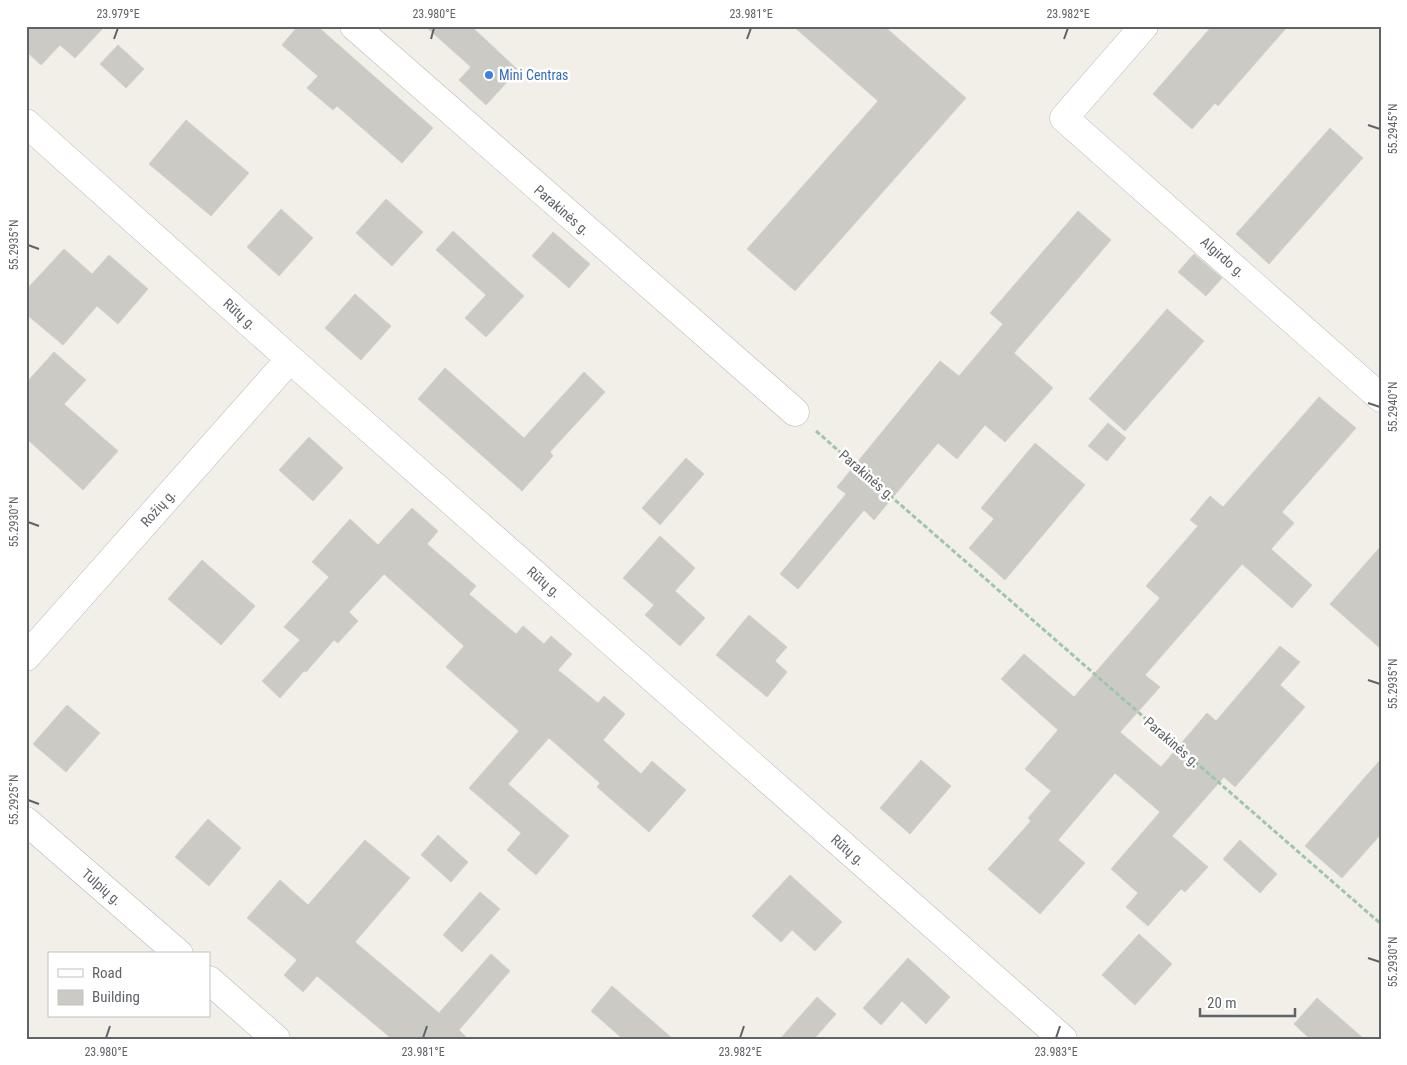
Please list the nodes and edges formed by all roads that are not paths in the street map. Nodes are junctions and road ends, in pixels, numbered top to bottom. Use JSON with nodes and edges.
{"nodes":[{"id":1,"x":354,"y":26,"type":"edge"},
{"id":2,"x":1144,"y":26,"type":"edge"},
{"id":3,"x":26,"y":123,"type":"edge"},
{"id":4,"x":290,"y":359,"type":"junction"},
{"id":5,"x":1381,"y":398,"type":"edge"},
{"id":6,"x":795,"y":412,"type":"road end"},
{"id":7,"x":26,"y":657,"type":"edge"},
{"id":8,"x":26,"y":820,"type":"edge"},
{"id":9,"x":177,"y":952,"type":"edge"},
{"id":10,"x":210,"y":981,"type":"edge"},
{"id":11,"x":276,"y":1039,"type":"edge"},
{"id":12,"x":1063,"y":1039,"type":"edge"}],
"edges":[{"from":1,"to":6,"type":"street","name":"Parakinės g."},
{"from":2,"to":5,"type":"street","name":"Algirdo g."},
{"from":3,"to":4,"type":"street","name":"Rūtų g."},
{"from":4,"to":7,"type":"street","name":"Rožių g."},
{"from":4,"to":12,"type":"street","name":"Rūtų g."},
{"from":8,"to":9,"type":"street","name":"Tulpių g."},
{"from":10,"to":11,"type":"street"}]}
